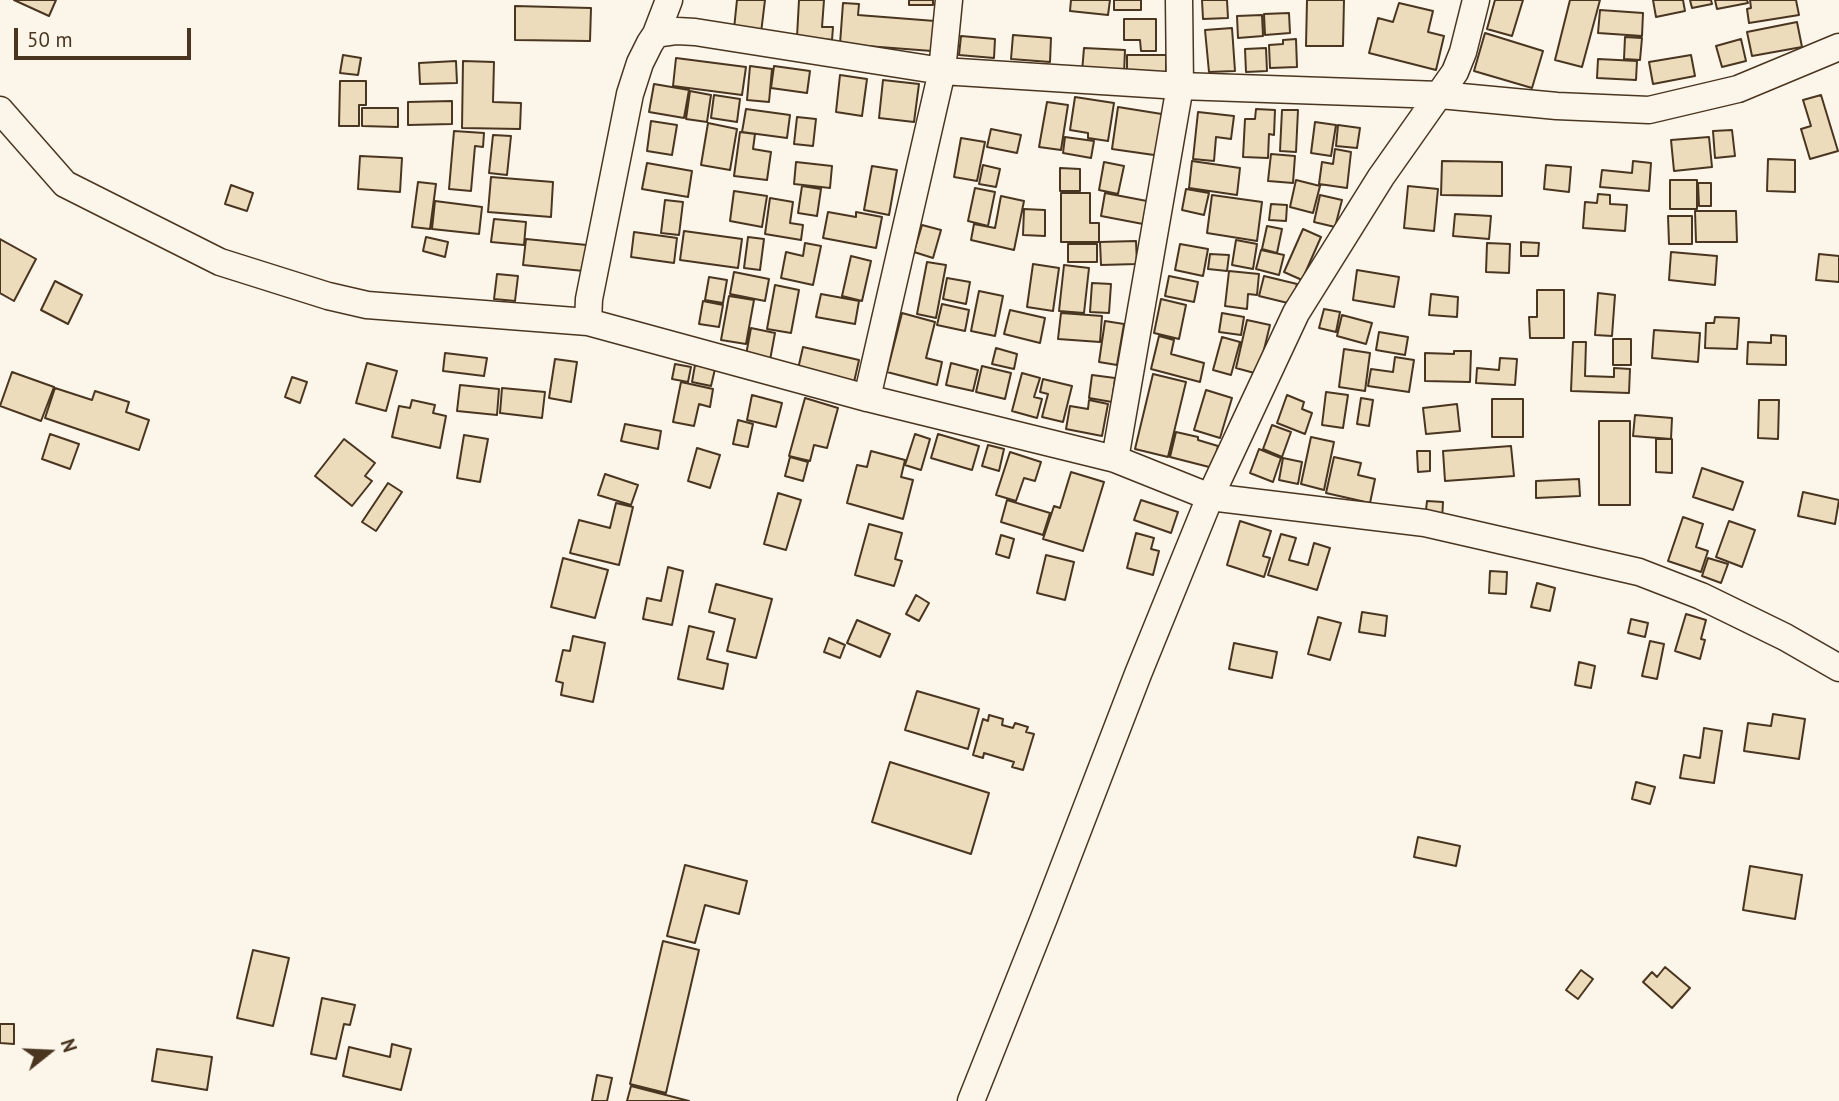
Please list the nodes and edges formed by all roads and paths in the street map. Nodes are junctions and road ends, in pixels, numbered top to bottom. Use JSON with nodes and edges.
{"nodes":[{"id":1,"x":669,"y":0,"type":"edge"},
{"id":2,"x":949,"y":0,"type":"edge"},
{"id":3,"x":1179,"y":0,"type":"edge"},
{"id":4,"x":1476,"y":0,"type":"edge"},
{"id":5,"x":656,"y":33,"type":"junction"},
{"id":6,"x":1839,"y":47,"type":"edge"},
{"id":7,"x":943,"y":71,"type":"junction"},
{"id":8,"x":1180,"y":86,"type":"junction"},
{"id":9,"x":1440,"y":95,"type":"junction"},
{"id":10,"x":0,"y":110,"type":"edge"},
{"id":11,"x":588,"y":322,"type":"junction"},
{"id":12,"x":867,"y":397,"type":"junction"},
{"id":13,"x":1115,"y":460,"type":"junction"},
{"id":14,"x":1210,"y":497,"type":"junction"},
{"id":15,"x":1839,"y":668,"type":"edge"},
{"id":16,"x":971,"y":1101,"type":"edge"}],
"edges":[{"from":1,"to":5,"type":"street"},
{"from":2,"to":7,"type":"street"},
{"from":3,"to":8,"type":"street"},
{"from":4,"to":9,"type":"street"},
{"from":5,"to":7,"type":"street"},
{"from":5,"to":11,"type":"street"},
{"from":6,"to":9,"type":"street"},
{"from":7,"to":8,"type":"street"},
{"from":7,"to":12,"type":"street"},
{"from":8,"to":9,"type":"street"},
{"from":8,"to":13,"type":"street"},
{"from":9,"to":14,"type":"street"},
{"from":10,"to":11,"type":"street"},
{"from":11,"to":12,"type":"street"},
{"from":12,"to":13,"type":"street"},
{"from":13,"to":14,"type":"street"},
{"from":14,"to":15,"type":"street"},
{"from":14,"to":16,"type":"street"}]}
